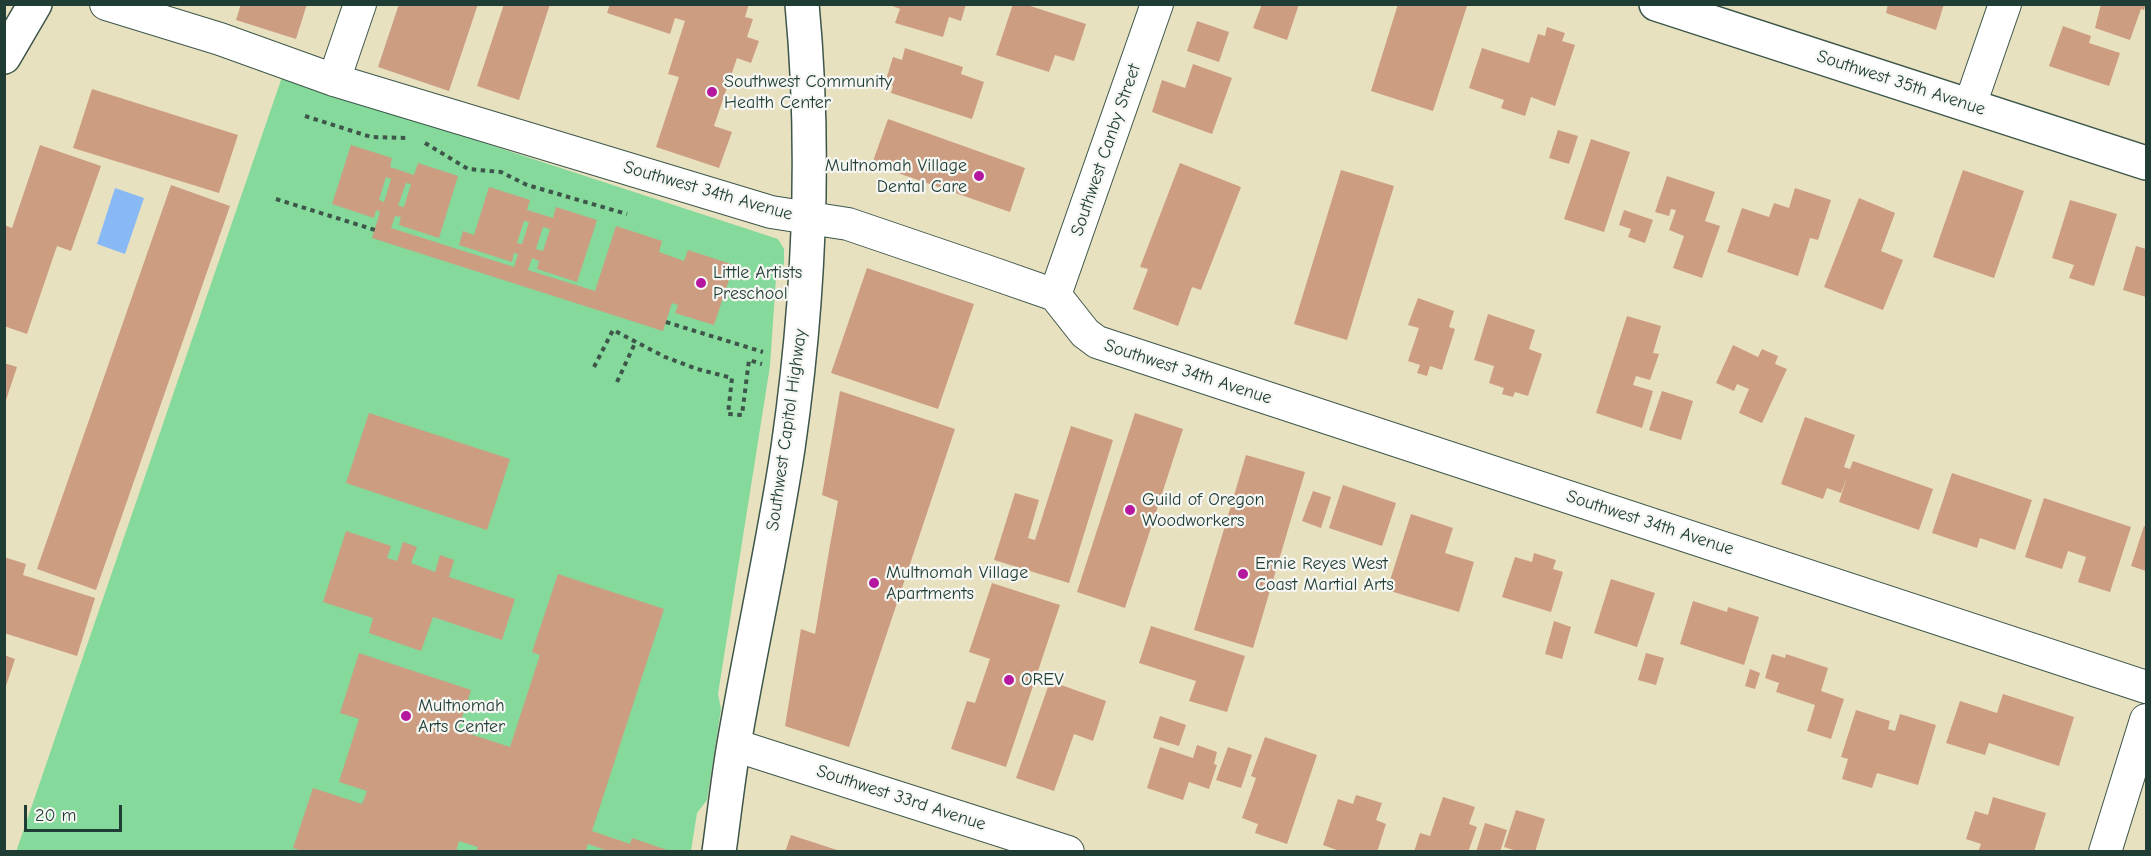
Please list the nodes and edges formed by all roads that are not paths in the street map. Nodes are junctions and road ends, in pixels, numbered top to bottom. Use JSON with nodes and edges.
{"nodes":[{"id":1,"x":34,"y":4,"type":"edge"},
{"id":2,"x":106,"y":4,"type":"edge"},
{"id":3,"x":360,"y":4,"type":"edge"},
{"id":4,"x":802,"y":4,"type":"edge"},
{"id":5,"x":1157,"y":4,"type":"edge"},
{"id":6,"x":1656,"y":4,"type":"edge"},
{"id":7,"x":2005,"y":4,"type":"edge"},
{"id":8,"x":4,"y":57,"type":"edge"},
{"id":9,"x":334,"y":80,"type":"junction"},
{"id":10,"x":1970,"y":105,"type":"junction"},
{"id":11,"x":2146,"y":163,"type":"edge"},
{"id":12,"x":810,"y":219,"type":"junction"},
{"id":13,"x":1055,"y":295,"type":"junction"},
{"id":14,"x":2146,"y":687,"type":"edge"},
{"id":15,"x":2146,"y":720,"type":"edge"},
{"id":16,"x":734,"y":745,"type":"junction"},
{"id":17,"x":719,"y":852,"type":"edge"},
{"id":18,"x":1068,"y":852,"type":"edge"},
{"id":19,"x":2105,"y":852,"type":"edge"}],
"edges":[{"from":1,"to":8,"type":"street"},
{"from":2,"to":9,"type":"street","name":"Southwest 34th Avenue"},
{"from":3,"to":9,"type":"street"},
{"from":4,"to":12,"type":"street","name":"Southwest Capitol Highway"},
{"from":5,"to":13,"type":"street","name":"Southwest Canby Street"},
{"from":6,"to":10,"type":"street","name":"Southwest 35th Avenue"},
{"from":7,"to":10,"type":"street"},
{"from":9,"to":12,"type":"street","name":"Southwest 34th Avenue"},
{"from":10,"to":11,"type":"street","name":"Southwest 35th Avenue"},
{"from":12,"to":13,"type":"street","name":"Southwest 34th Avenue"},
{"from":12,"to":16,"type":"street","name":"Southwest Capitol Highway"},
{"from":13,"to":14,"type":"street","name":"Southwest 34th Avenue"},
{"from":15,"to":19,"type":"street"},
{"from":16,"to":17,"type":"street","name":"Southwest Capitol Highway"},
{"from":16,"to":18,"type":"street","name":"Southwest 33rd Avenue"}]}
